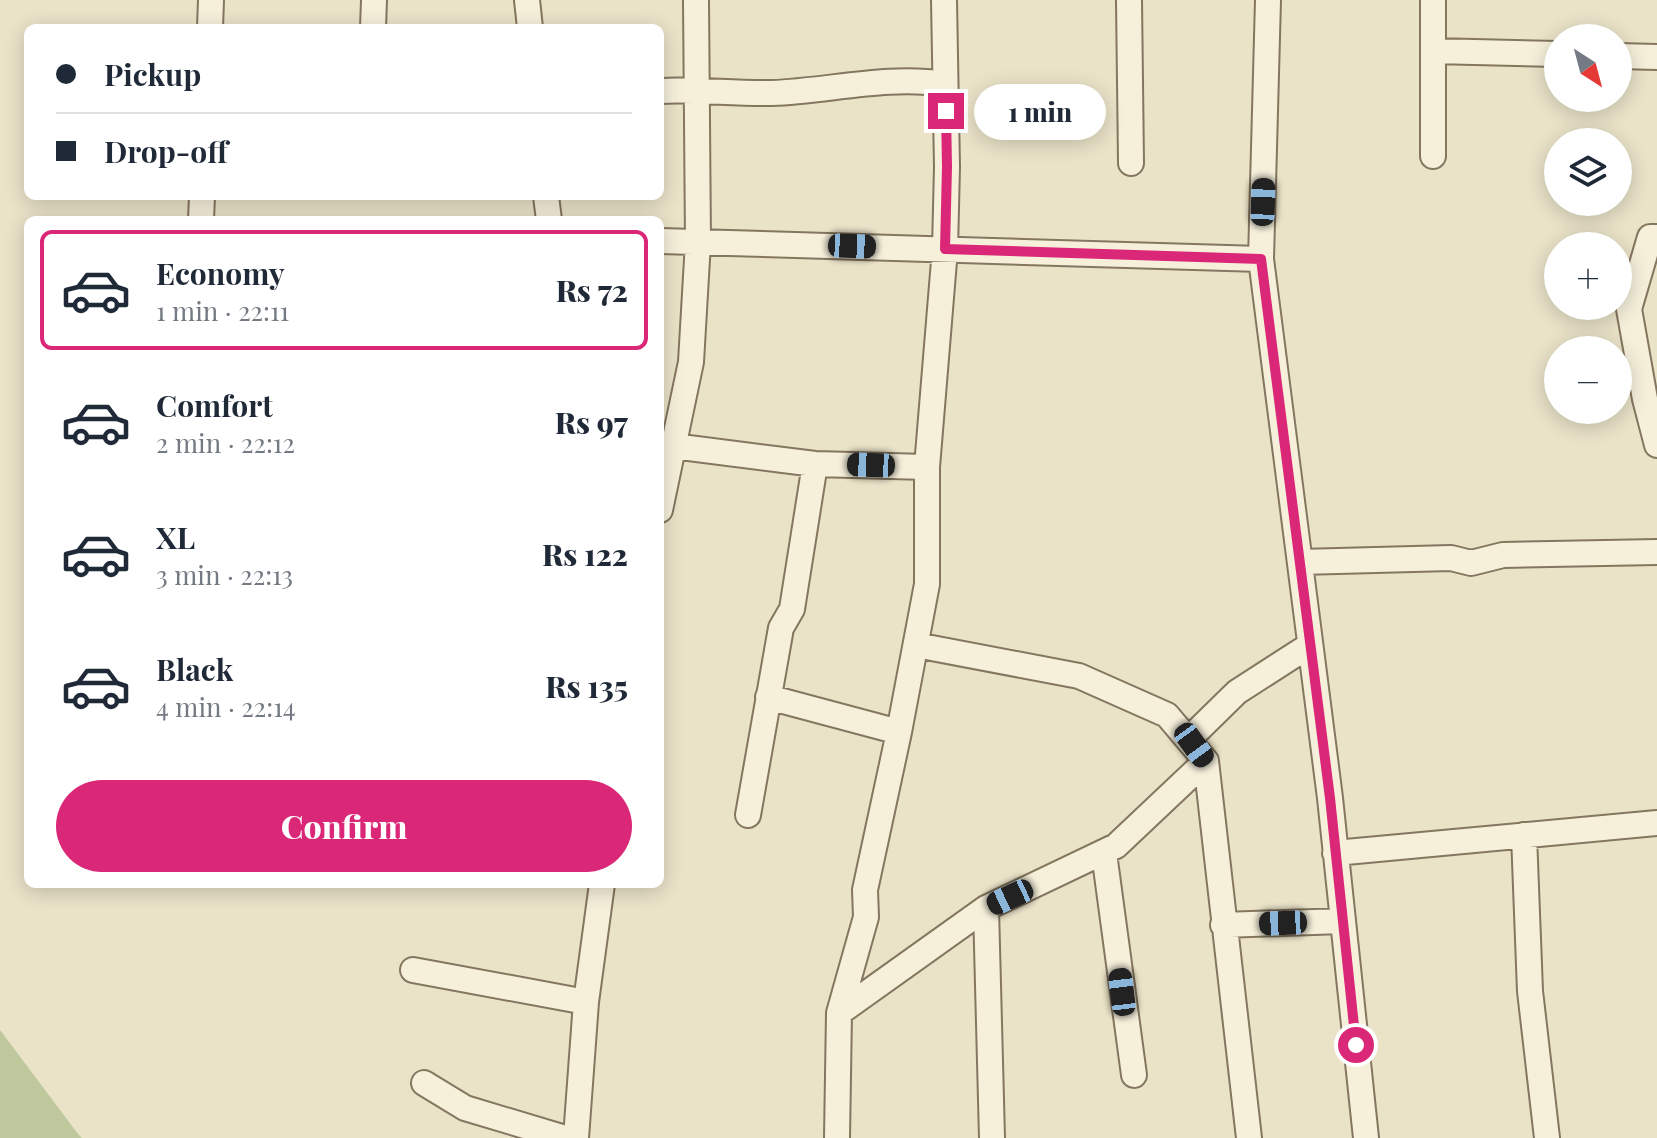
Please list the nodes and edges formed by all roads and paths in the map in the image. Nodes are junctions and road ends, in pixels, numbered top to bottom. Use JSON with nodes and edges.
{"nodes":[{"id":1,"x":211,"y":0,"type":"edge"},
{"id":2,"x":374,"y":0,"type":"edge"},
{"id":3,"x":527,"y":0,"type":"edge"},
{"id":4,"x":696,"y":0,"type":"edge"},
{"id":5,"x":944,"y":0,"type":"edge"},
{"id":6,"x":1129,"y":0,"type":"edge"},
{"id":7,"x":1268,"y":0,"type":"edge"},
{"id":8,"x":1433,"y":0,"type":"edge"},
{"id":9,"x":210,"y":24,"type":"edge"},
{"id":10,"x":373,"y":24,"type":"edge"},
{"id":11,"x":530,"y":24,"type":"edge"},
{"id":12,"x":1433,"y":51,"type":"junction"},
{"id":13,"x":1544,"y":54,"type":"edge"},
{"id":14,"x":1632,"y":56,"type":"edge"},
{"id":15,"x":1657,"y":57,"type":"edge"},
{"id":16,"x":945,"y":84,"type":"junction"},
{"id":17,"x":697,"y":89,"type":"junction"},
{"id":18,"x":664,"y":91,"type":"edge"},
{"id":19,"x":1433,"y":156,"type":"dead end"},
{"id":20,"x":1131,"y":163,"type":"dead end"},
{"id":21,"x":1657,"y":237,"type":"edge"},
{"id":22,"x":664,"y":241,"type":"edge"},
{"id":23,"x":698,"y":242,"type":"junction"},
{"id":24,"x":945,"y":249,"type":"junction"},
{"id":25,"x":1261,"y":259,"type":"junction"},
{"id":26,"x":1657,"y":445,"type":"edge"},
{"id":27,"x":673,"y":446,"type":"junction"},
{"id":28,"x":815,"y":464,"type":"junction"},
{"id":29,"x":927,"y":467,"type":"junction"},
{"id":30,"x":664,"y":490,"type":"edge"},
{"id":31,"x":1657,"y":552,"type":"edge"},
{"id":32,"x":1300,"y":562,"type":"junction"},
{"id":33,"x":916,"y":645,"type":"junction"},
{"id":34,"x":1310,"y":645,"type":"junction"},
{"id":35,"x":768,"y":697,"type":"junction"},
{"id":36,"x":899,"y":732,"type":"junction"},
{"id":37,"x":1189,"y":739,"type":"junction"},
{"id":38,"x":1206,"y":761,"type":"junction"},
{"id":39,"x":748,"y":815,"type":"dead end"},
{"id":40,"x":1657,"y":823,"type":"edge"},
{"id":41,"x":1524,"y":835,"type":"junction"},
{"id":42,"x":1104,"y":853,"type":"junction"},
{"id":43,"x":1335,"y":853,"type":"junction"},
{"id":44,"x":601,"y":888,"type":"edge"},
{"id":45,"x":986,"y":908,"type":"junction"},
{"id":46,"x":1343,"y":921,"type":"junction"},
{"id":47,"x":1223,"y":925,"type":"junction"},
{"id":48,"x":413,"y":970,"type":"dead end"},
{"id":49,"x":586,"y":1002,"type":"junction"},
{"id":50,"x":839,"y":1013,"type":"junction"},
{"id":51,"x":1134,"y":1075,"type":"dead end"},
{"id":52,"x":424,"y":1083,"type":"dead end"},
{"id":53,"x":565,"y":1138,"type":"edge"},
{"id":54,"x":576,"y":1138,"type":"edge"},
{"id":55,"x":837,"y":1138,"type":"edge"},
{"id":56,"x":992,"y":1138,"type":"edge"},
{"id":57,"x":1249,"y":1138,"type":"edge"},
{"id":58,"x":1366,"y":1138,"type":"edge"},
{"id":59,"x":1547,"y":1138,"type":"edge"}],
"edges":[{"from":1,"to":9,"type":"street"},
{"from":2,"to":10,"type":"street"},
{"from":3,"to":11,"type":"street"},
{"from":4,"to":17,"type":"street"},
{"from":5,"to":16,"type":"street"},
{"from":6,"to":20,"type":"street"},
{"from":7,"to":25,"type":"street"},
{"from":8,"to":12,"type":"street"},
{"from":12,"to":13,"type":"street"},
{"from":12,"to":19,"type":"street"},
{"from":14,"to":15,"type":"street"},
{"from":16,"to":17,"type":"street"},
{"from":16,"to":24,"type":"street"},
{"from":17,"to":18,"type":"street"},
{"from":17,"to":23,"type":"street"},
{"from":21,"to":26,"type":"street"},
{"from":22,"to":23,"type":"street"},
{"from":23,"to":24,"type":"street"},
{"from":23,"to":27,"type":"street"},
{"from":24,"to":25,"type":"street"},
{"from":24,"to":29,"type":"street"},
{"from":25,"to":32,"type":"street"},
{"from":27,"to":28,"type":"street"},
{"from":27,"to":30,"type":"street"},
{"from":28,"to":29,"type":"street"},
{"from":28,"to":35,"type":"street"},
{"from":29,"to":33,"type":"street"},
{"from":31,"to":32,"type":"street"},
{"from":32,"to":34,"type":"street"},
{"from":33,"to":36,"type":"street"},
{"from":33,"to":37,"type":"street"},
{"from":34,"to":37,"type":"street"},
{"from":34,"to":43,"type":"street"},
{"from":35,"to":36,"type":"street"},
{"from":35,"to":39,"type":"street"},
{"from":36,"to":50,"type":"street"},
{"from":37,"to":38,"type":"street"},
{"from":38,"to":42,"type":"street"},
{"from":38,"to":47,"type":"street"},
{"from":40,"to":41,"type":"street"},
{"from":41,"to":43,"type":"street"},
{"from":41,"to":59,"type":"street"},
{"from":42,"to":45,"type":"street"},
{"from":42,"to":51,"type":"street"},
{"from":43,"to":46,"type":"street"},
{"from":44,"to":49,"type":"street"},
{"from":45,"to":50,"type":"street"},
{"from":45,"to":56,"type":"street"},
{"from":46,"to":47,"type":"street"},
{"from":46,"to":58,"type":"street"},
{"from":47,"to":57,"type":"street"},
{"from":48,"to":49,"type":"street"},
{"from":49,"to":54,"type":"street"},
{"from":50,"to":55,"type":"street"},
{"from":52,"to":53,"type":"street"}]}
